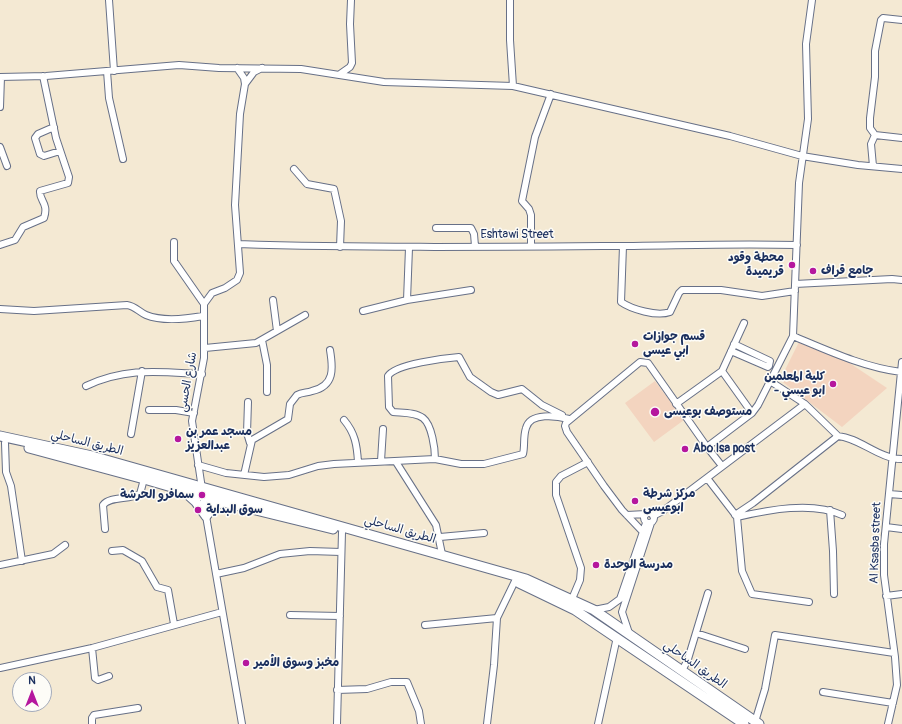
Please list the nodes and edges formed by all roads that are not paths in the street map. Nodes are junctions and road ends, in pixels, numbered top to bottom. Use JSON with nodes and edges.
{"nodes":[{"id":1,"x":109,"y":0,"type":"edge"},
{"id":2,"x":351,"y":0,"type":"edge"},
{"id":3,"x":510,"y":0,"type":"edge"},
{"id":4,"x":812,"y":0,"type":"edge"},
{"id":5,"x":902,"y":20,"type":"edge"},
{"id":6,"x":237,"y":68,"type":"junction"},
{"id":7,"x":263,"y":68,"type":"junction"},
{"id":8,"x":111,"y":71,"type":"junction"},
{"id":9,"x":340,"y":74,"type":"junction"},
{"id":10,"x":43,"y":76,"type":"junction"},
{"id":11,"x":1,"y":77,"type":"edge"},
{"id":12,"x":244,"y":84,"type":"junction"},
{"id":13,"x":513,"y":86,"type":"junction"},
{"id":14,"x":551,"y":94,"type":"junction"},
{"id":15,"x":0,"y":107,"type":"edge"},
{"id":16,"x":54,"y":127,"type":"junction"},
{"id":17,"x":875,"y":135,"type":"junction"},
{"id":18,"x":902,"y":138,"type":"edge"},
{"id":19,"x":0,"y":147,"type":"edge"},
{"id":20,"x":60,"y":151,"type":"junction"},
{"id":21,"x":802,"y":156,"type":"junction"},
{"id":22,"x":123,"y":159,"type":"dead end"},
{"id":23,"x":7,"y":166,"type":"dead end"},
{"id":24,"x":873,"y":166,"type":"junction"},
{"id":25,"x":294,"y":169,"type":"dead end"},
{"id":26,"x":902,"y":169,"type":"edge"},
{"id":27,"x":436,"y":228,"type":"dead end"},
{"id":28,"x":174,"y":242,"type":"dead end"},
{"id":29,"x":238,"y":244,"type":"junction"},
{"id":30,"x":0,"y":245,"type":"edge"},
{"id":31,"x":531,"y":245,"type":"junction"},
{"id":32,"x":797,"y":245,"type":"junction"},
{"id":33,"x":475,"y":246,"type":"junction"},
{"id":34,"x":623,"y":246,"type":"junction"},
{"id":35,"x":340,"y":247,"type":"junction"},
{"id":36,"x":409,"y":248,"type":"junction"},
{"id":37,"x":902,"y":280,"type":"edge"},
{"id":38,"x":795,"y":284,"type":"junction"},
{"id":39,"x":471,"y":290,"type":"dead end"},
{"id":40,"x":795,"y":291,"type":"junction"},
{"id":41,"x":273,"y":300,"type":"dead end"},
{"id":42,"x":407,"y":300,"type":"junction"},
{"id":43,"x":204,"y":304,"type":"junction"},
{"id":44,"x":0,"y":309,"type":"edge"},
{"id":45,"x":363,"y":311,"type":"dead end"},
{"id":46,"x":305,"y":315,"type":"dead end"},
{"id":47,"x":203,"y":316,"type":"junction"},
{"id":48,"x":744,"y":323,"type":"dead end"},
{"id":49,"x":277,"y":331,"type":"junction"},
{"id":50,"x":793,"y":336,"type":"junction"},
{"id":51,"x":262,"y":340,"type":"junction"},
{"id":52,"x":734,"y":344,"type":"junction"},
{"id":53,"x":205,"y":348,"type":"junction"},
{"id":54,"x":330,"y":350,"type":"dead end"},
{"id":55,"x":731,"y":351,"type":"junction"},
{"id":56,"x":902,"y":362,"type":"edge"},
{"id":57,"x":142,"y":371,"type":"junction"},
{"id":58,"x":722,"y":371,"type":"junction"},
{"id":59,"x":901,"y":372,"type":"edge"},
{"id":60,"x":202,"y":374,"type":"junction"},
{"id":61,"x":770,"y":380,"type":"junction"},
{"id":62,"x":86,"y":386,"type":"dead end"},
{"id":63,"x":267,"y":392,"type":"dead end"},
{"id":64,"x":248,"y":402,"type":"dead end"},
{"id":65,"x":676,"y":404,"type":"junction"},
{"id":66,"x":805,"y":404,"type":"junction"},
{"id":67,"x":149,"y":410,"type":"dead end"},
{"id":68,"x":194,"y":412,"type":"junction"},
{"id":69,"x":752,"y":413,"type":"junction"},
{"id":70,"x":569,"y":419,"type":"junction"},
{"id":71,"x":344,"y":420,"type":"dead end"},
{"id":72,"x":383,"y":429,"type":"dead end"},
{"id":73,"x":131,"y":434,"type":"dead end"},
{"id":74,"x":838,"y":436,"type":"junction"},
{"id":75,"x":895,"y":436,"type":"junction"},
{"id":76,"x":902,"y":436,"type":"edge"},
{"id":77,"x":2,"y":441,"type":"edge"},
{"id":78,"x":250,"y":443,"type":"junction"},
{"id":79,"x":707,"y":447,"type":"junction"},
{"id":80,"x":435,"y":459,"type":"junction"},
{"id":81,"x":892,"y":459,"type":"junction"},
{"id":82,"x":902,"y":459,"type":"edge"},
{"id":83,"x":381,"y":461,"type":"junction"},
{"id":84,"x":358,"y":462,"type":"junction"},
{"id":85,"x":396,"y":462,"type":"junction"},
{"id":86,"x":588,"y":462,"type":"junction"},
{"id":87,"x":198,"y":465,"type":"junction"},
{"id":88,"x":722,"y":466,"type":"junction"},
{"id":89,"x":244,"y":475,"type":"junction"},
{"id":90,"x":707,"y":478,"type":"junction"},
{"id":91,"x":144,"y":479,"type":"junction"},
{"id":92,"x":201,"y":486,"type":"junction"},
{"id":93,"x":183,"y":491,"type":"junction"},
{"id":94,"x":889,"y":494,"type":"junction"},
{"id":95,"x":902,"y":495,"type":"edge"},
{"id":96,"x":203,"y":496,"type":"junction"},
{"id":97,"x":223,"y":502,"type":"junction"},
{"id":98,"x":830,"y":510,"type":"junction"},
{"id":99,"x":627,"y":515,"type":"junction"},
{"id":100,"x":206,"y":516,"type":"junction"},
{"id":101,"x":736,"y":516,"type":"junction"},
{"id":102,"x":842,"y":516,"type":"dead end"},
{"id":103,"x":647,"y":520,"type":"junction"},
{"id":104,"x":636,"y":523,"type":"junction"},
{"id":105,"x":886,"y":527,"type":"junction"},
{"id":106,"x":105,"y":529,"type":"dead end"},
{"id":107,"x":902,"y":529,"type":"edge"},
{"id":108,"x":642,"y":531,"type":"junction"},
{"id":109,"x":342,"y":532,"type":"junction"},
{"id":110,"x":484,"y":533,"type":"dead end"},
{"id":111,"x":440,"y":537,"type":"junction"},
{"id":112,"x":65,"y":545,"type":"dead end"},
{"id":113,"x":112,"y":551,"type":"dead end"},
{"id":114,"x":341,"y":552,"type":"junction"},
{"id":115,"x":442,"y":554,"type":"junction"},
{"id":116,"x":22,"y":561,"type":"junction"},
{"id":117,"x":0,"y":565,"type":"edge"},
{"id":118,"x":216,"y":574,"type":"junction"},
{"id":119,"x":515,"y":581,"type":"junction"},
{"id":120,"x":708,"y":593,"type":"dead end"},
{"id":121,"x":834,"y":594,"type":"dead end"},
{"id":122,"x":902,"y":594,"type":"edge"},
{"id":123,"x":886,"y":596,"type":"junction"},
{"id":124,"x":572,"y":599,"type":"junction"},
{"id":125,"x":809,"y":602,"type":"dead end"},
{"id":126,"x":594,"y":610,"type":"junction"},
{"id":127,"x":222,"y":612,"type":"junction"},
{"id":128,"x":290,"y":615,"type":"dead end"},
{"id":129,"x":340,"y":616,"type":"junction"},
{"id":130,"x":497,"y":618,"type":"junction"},
{"id":131,"x":174,"y":624,"type":"junction"},
{"id":132,"x":426,"y":625,"type":"dead end"},
{"id":133,"x":628,"y":633,"type":"junction"},
{"id":134,"x":696,"y":633,"type":"junction"},
{"id":135,"x":617,"y":637,"type":"junction"},
{"id":136,"x":92,"y":648,"type":"junction"},
{"id":137,"x":745,"y":649,"type":"dead end"},
{"id":138,"x":894,"y":653,"type":"junction"},
{"id":139,"x":0,"y":668,"type":"edge"},
{"id":140,"x":682,"y":671,"type":"junction"},
{"id":141,"x":109,"y":676,"type":"dead end"},
{"id":142,"x":900,"y":685,"type":"edge"},
{"id":143,"x":338,"y":690,"type":"junction"},
{"id":144,"x":823,"y":692,"type":"dead end"},
{"id":145,"x":894,"y":703,"type":"junction"},
{"id":146,"x":138,"y":708,"type":"dead end"},
{"id":147,"x":757,"y":723,"type":"edge"},
{"id":148,"x":92,"y":724,"type":"edge"},
{"id":149,"x":242,"y":724,"type":"edge"},
{"id":150,"x":337,"y":724,"type":"edge"},
{"id":151,"x":421,"y":724,"type":"edge"},
{"id":152,"x":487,"y":724,"type":"edge"},
{"id":153,"x":598,"y":724,"type":"edge"},
{"id":154,"x":744,"y":724,"type":"edge"},
{"id":155,"x":888,"y":724,"type":"edge"}],
"edges":[{"from":1,"to":8,"type":"street"},
{"from":2,"to":9,"type":"street"},
{"from":3,"to":13,"type":"street"},
{"from":4,"to":21,"type":"street"},
{"from":5,"to":17,"type":"street"},
{"from":6,"to":7,"type":"street"},
{"from":6,"to":8,"type":"street"},
{"from":6,"to":12,"type":"street"},
{"from":7,"to":9,"type":"street"},
{"from":7,"to":12,"type":"street"},
{"from":8,"to":10,"type":"street"},
{"from":8,"to":22,"type":"street"},
{"from":9,"to":13,"type":"street"},
{"from":10,"to":11,"type":"street"},
{"from":10,"to":16,"type":"street"},
{"from":11,"to":15,"type":"street"},
{"from":12,"to":29,"type":"street"},
{"from":13,"to":14,"type":"street"},
{"from":14,"to":21,"type":"street"},
{"from":14,"to":31,"type":"street"},
{"from":16,"to":20,"type":"street"},
{"from":16,"to":20,"type":"street"},
{"from":17,"to":18,"type":"street"},
{"from":17,"to":24,"type":"street"},
{"from":19,"to":23,"type":"street"},
{"from":20,"to":30,"type":"street"},
{"from":21,"to":24,"type":"street"},
{"from":21,"to":32,"type":"street"},
{"from":24,"to":26,"type":"street"},
{"from":25,"to":35,"type":"street"},
{"from":27,"to":33,"type":"street"},
{"from":28,"to":43,"type":"street"},
{"from":29,"to":35,"type":"street","name":"Eshtawi Street"},
{"from":29,"to":43,"type":"street"},
{"from":31,"to":33,"type":"street","name":"Eshtawi Street"},
{"from":31,"to":34,"type":"street","name":"Eshtawi Street"},
{"from":32,"to":34,"type":"street","name":"Eshtawi Street"},
{"from":32,"to":38,"type":"street"},
{"from":33,"to":36,"type":"street","name":"Eshtawi Street"},
{"from":34,"to":40,"type":"street"},
{"from":35,"to":36,"type":"street","name":"Eshtawi Street"},
{"from":36,"to":42,"type":"street"},
{"from":37,"to":38,"type":"street"},
{"from":38,"to":40,"type":"street"},
{"from":39,"to":42,"type":"street"},
{"from":40,"to":50,"type":"street"},
{"from":41,"to":49,"type":"street"},
{"from":42,"to":45,"type":"street"},
{"from":43,"to":47,"type":"street","name":"شارع الحسي"},
{"from":44,"to":47,"type":"street"},
{"from":46,"to":49,"type":"street"},
{"from":47,"to":53,"type":"street","name":"شارع الحسي"},
{"from":48,"to":52,"type":"street"},
{"from":49,"to":51,"type":"street"},
{"from":50,"to":59,"type":"street"},
{"from":50,"to":61,"type":"street"},
{"from":51,"to":53,"type":"street"},
{"from":51,"to":63,"type":"street"},
{"from":52,"to":55,"type":"street"},
{"from":52,"to":55,"type":"street"},
{"from":53,"to":60,"type":"street","name":"شارع الحسي"},
{"from":54,"to":78,"type":"street"},
{"from":55,"to":58,"type":"street"},
{"from":56,"to":59,"type":"street","name":"Al Ksasba street"},
{"from":57,"to":60,"type":"street"},
{"from":57,"to":62,"type":"street"},
{"from":57,"to":73,"type":"street"},
{"from":58,"to":65,"type":"street"},
{"from":58,"to":69,"type":"street"},
{"from":59,"to":75,"type":"street","name":"Al Ksasba street"},
{"from":60,"to":68,"type":"street","name":"شارع الحسي"},
{"from":61,"to":66,"type":"street"},
{"from":61,"to":69,"type":"street"},
{"from":64,"to":78,"type":"street"},
{"from":65,"to":70,"type":"street"},
{"from":65,"to":79,"type":"street"},
{"from":66,"to":74,"type":"street"},
{"from":66,"to":88,"type":"street"},
{"from":67,"to":68,"type":"street"},
{"from":68,"to":87,"type":"street","name":"شارع الحسي"},
{"from":69,"to":79,"type":"street"},
{"from":70,"to":80,"type":"street"},
{"from":70,"to":80,"type":"street"},
{"from":70,"to":86,"type":"street"},
{"from":71,"to":84,"type":"street"},
{"from":72,"to":83,"type":"street"},
{"from":74,"to":81,"type":"street"},
{"from":74,"to":101,"type":"street"},
{"from":75,"to":76,"type":"street"},
{"from":75,"to":81,"type":"street","name":"Al Ksasba street"},
{"from":77,"to":91,"type":"highway","name":"الطريق الساحلي"},
{"from":77,"to":92,"type":"highway","name":"الطريق الساحلي"},
{"from":77,"to":116,"type":"street"},
{"from":78,"to":89,"type":"street"},
{"from":79,"to":88,"type":"street"},
{"from":80,"to":85,"type":"street"},
{"from":81,"to":82,"type":"street"},
{"from":81,"to":94,"type":"street","name":"Al Ksasba street"},
{"from":83,"to":84,"type":"street"},
{"from":83,"to":85,"type":"street"},
{"from":84,"to":89,"type":"street"},
{"from":85,"to":111,"type":"street"},
{"from":86,"to":99,"type":"street"},
{"from":86,"to":124,"type":"street"},
{"from":87,"to":89,"type":"street"},
{"from":87,"to":92,"type":"street","name":"شارع الحسي"},
{"from":88,"to":90,"type":"street"},
{"from":90,"to":101,"type":"street"},
{"from":90,"to":103,"type":"street"},
{"from":91,"to":93,"type":"highway","name":"الطريق الساحلي"},
{"from":91,"to":106,"type":"street"},
{"from":92,"to":96,"type":"street","name":"شارع الحسي"},
{"from":92,"to":115,"type":"highway","name":"الطريق الساحلي"},
{"from":93,"to":96,"type":"highway","name":"الطريق الساحلي"},
{"from":93,"to":100,"type":"highway"},
{"from":94,"to":95,"type":"street"},
{"from":94,"to":105,"type":"street","name":"Al Ksasba street"},
{"from":96,"to":97,"type":"highway","name":"الطريق الساحلي"},
{"from":96,"to":100,"type":"street","name":"شارع الحسي"},
{"from":97,"to":100,"type":"highway"},
{"from":97,"to":109,"type":"highway","name":"الطريق الساحلي"},
{"from":98,"to":101,"type":"street"},
{"from":98,"to":102,"type":"street"},
{"from":98,"to":121,"type":"street"},
{"from":99,"to":103,"type":"street"},
{"from":99,"to":104,"type":"street"},
{"from":100,"to":118,"type":"street","name":"شارع الحسي"},
{"from":101,"to":125,"type":"street"},
{"from":103,"to":104,"type":"street"},
{"from":103,"to":108,"type":"street"},
{"from":103,"to":133,"type":"street"},
{"from":104,"to":108,"type":"street"},
{"from":105,"to":107,"type":"street"},
{"from":105,"to":123,"type":"street","name":"Al Ksasba street"},
{"from":108,"to":126,"type":"street"},
{"from":109,"to":114,"type":"street"},
{"from":109,"to":119,"type":"highway","name":"الطريق الساحلي"},
{"from":110,"to":111,"type":"street"},
{"from":111,"to":115,"type":"street"},
{"from":112,"to":116,"type":"street"},
{"from":113,"to":131,"type":"street"},
{"from":114,"to":118,"type":"street"},
{"from":114,"to":129,"type":"street"},
{"from":115,"to":124,"type":"highway","name":"الطريق الساحلي"},
{"from":116,"to":117,"type":"street"},
{"from":118,"to":127,"type":"street","name":"شارع الحسي"},
{"from":119,"to":130,"type":"street"},
{"from":119,"to":135,"type":"highway","name":"الطريق الساحلي"},
{"from":120,"to":134,"type":"street"},
{"from":122,"to":123,"type":"street"},
{"from":123,"to":138,"type":"street","name":"Al Ksasba street"},
{"from":124,"to":126,"type":"highway","name":"الطريق الساحلي"},
{"from":126,"to":133,"type":"highway","name":"الطريق الساحلي"},
{"from":127,"to":131,"type":"street"},
{"from":127,"to":149,"type":"street","name":"شارع الحسي"},
{"from":128,"to":129,"type":"street"},
{"from":129,"to":143,"type":"street"},
{"from":130,"to":132,"type":"street"},
{"from":130,"to":152,"type":"street"},
{"from":131,"to":136,"type":"street"},
{"from":133,"to":140,"type":"highway","name":"الطريق الساحلي"},
{"from":134,"to":137,"type":"street"},
{"from":134,"to":140,"type":"street"},
{"from":135,"to":153,"type":"street"},
{"from":135,"to":154,"type":"highway","name":"الطريق الساحلي"},
{"from":136,"to":139,"type":"street"},
{"from":136,"to":141,"type":"street"},
{"from":138,"to":142,"type":"street","name":"Al Ksasba street"},
{"from":138,"to":147,"type":"street"},
{"from":140,"to":147,"type":"highway","name":"الطريق الساحلي"},
{"from":142,"to":145,"type":"street","name":"Al Ksasba street"},
{"from":143,"to":150,"type":"street"},
{"from":143,"to":151,"type":"street"},
{"from":144,"to":145,"type":"street"},
{"from":145,"to":155,"type":"street","name":"Al Ksasba street"},
{"from":146,"to":148,"type":"street"}]}
